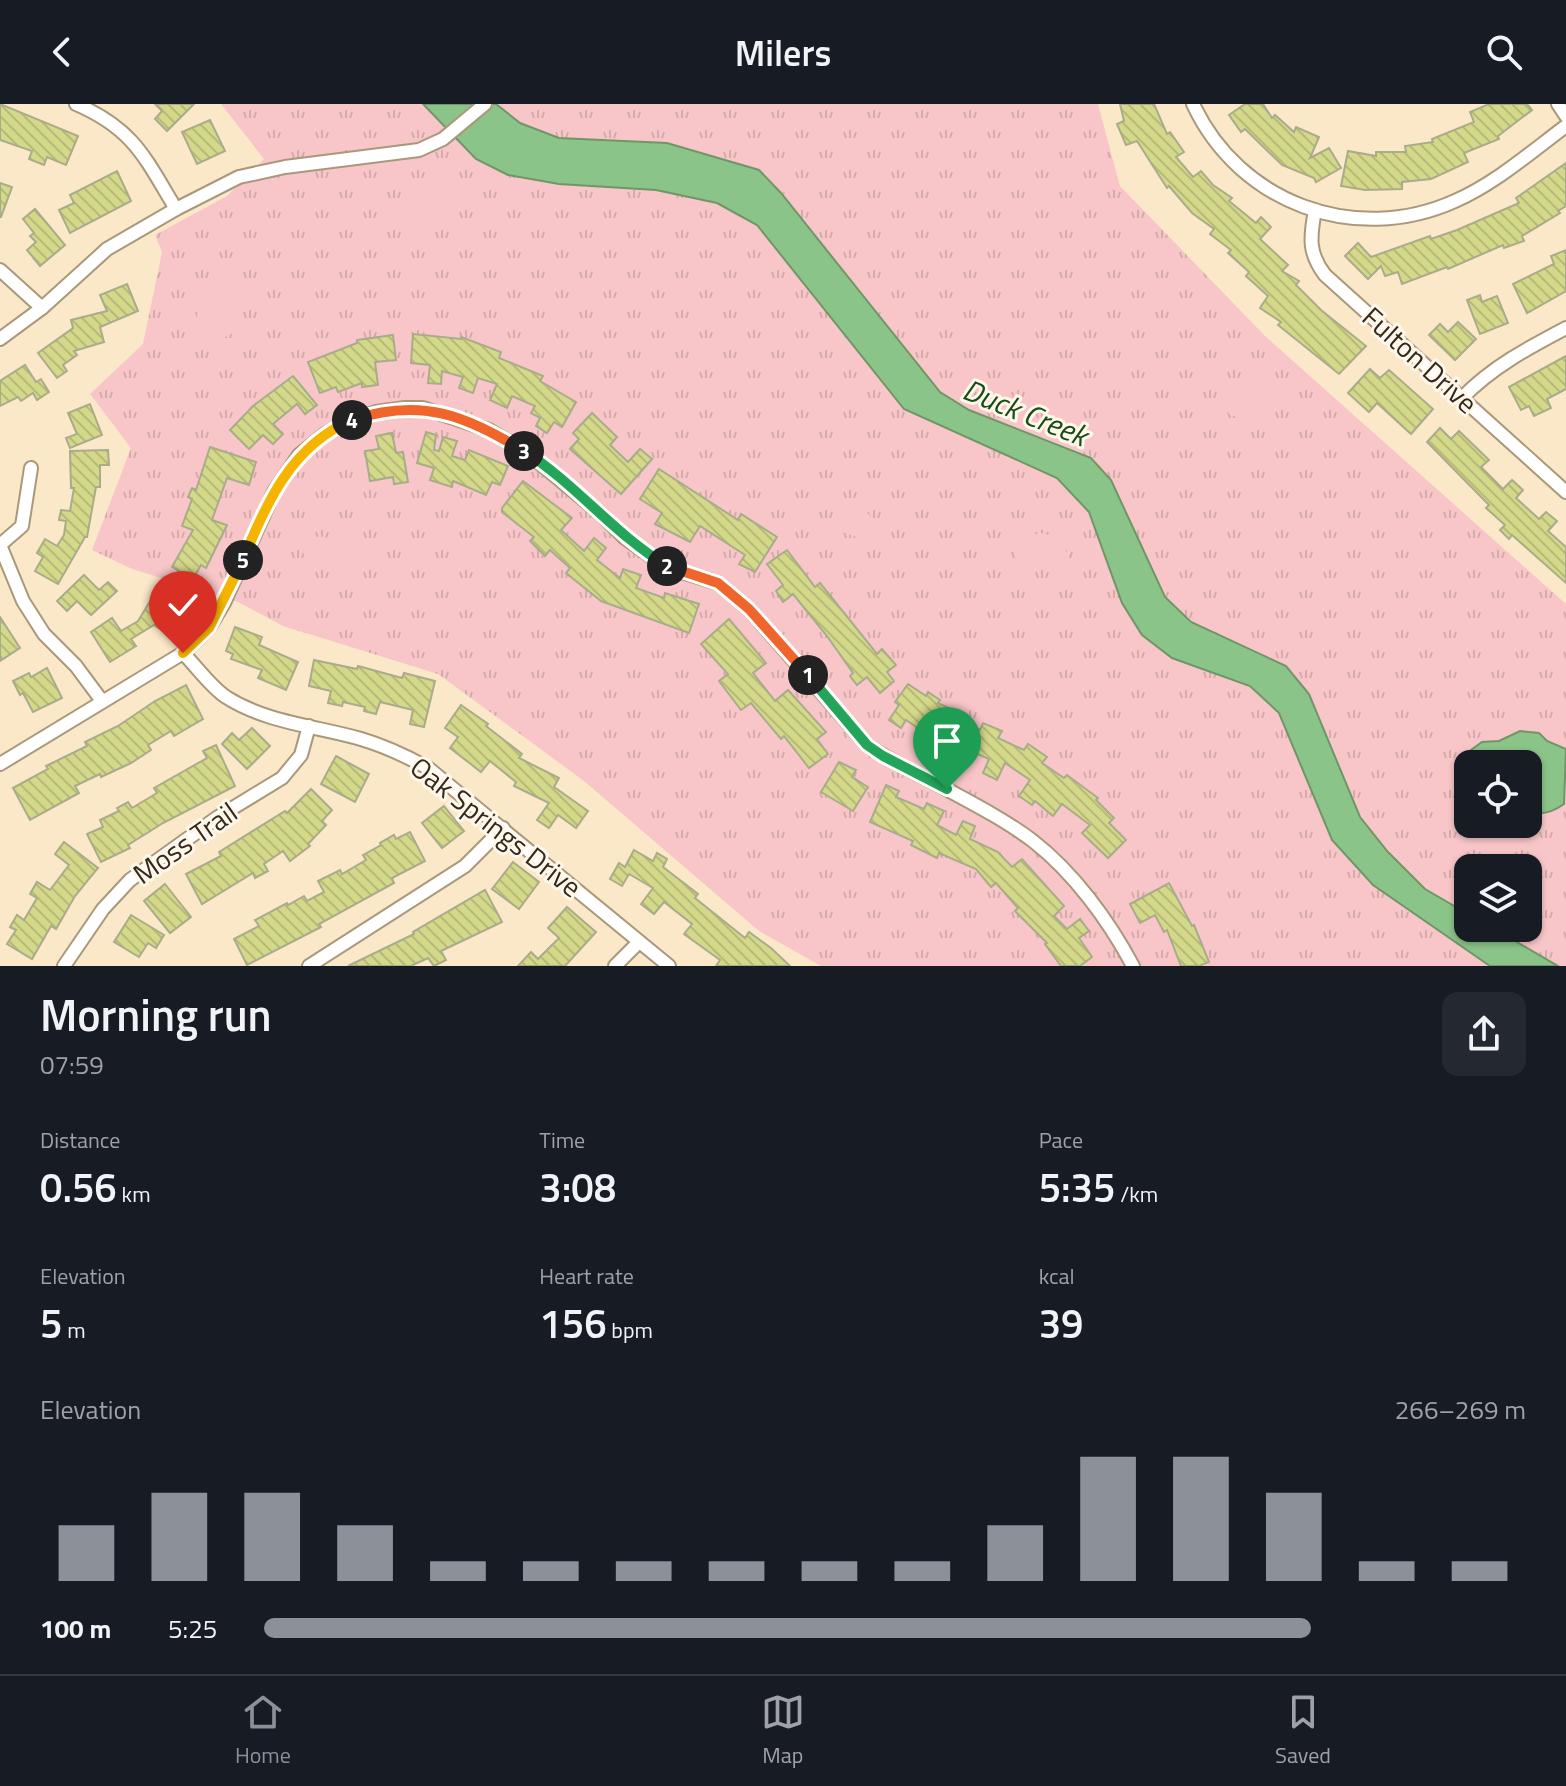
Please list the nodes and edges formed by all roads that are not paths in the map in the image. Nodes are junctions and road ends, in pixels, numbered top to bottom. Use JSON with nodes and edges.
{"nodes":[{"id":1,"x":76,"y":104,"type":"edge"},
{"id":2,"x":485,"y":104,"type":"edge"},
{"id":3,"x":1193,"y":104,"type":"edge"},
{"id":4,"x":1558,"y":104,"type":"edge"},
{"id":5,"x":1566,"y":116,"type":"edge"},
{"id":6,"x":1566,"y":126,"type":"edge"},
{"id":7,"x":176,"y":209,"type":"junction"},
{"id":8,"x":1315,"y":210,"type":"junction"},
{"id":9,"x":0,"y":270,"type":"edge"},
{"id":10,"x":42,"y":308,"type":"junction"},
{"id":11,"x":1566,"y":328,"type":"edge"},
{"id":12,"x":0,"y":339,"type":"edge"},
{"id":13,"x":1462,"y":398,"type":"junction"},
{"id":14,"x":31,"y":468,"type":"dead end"},
{"id":15,"x":1566,"y":492,"type":"edge"},
{"id":16,"x":0,"y":545,"type":"edge"},
{"id":17,"x":183,"y":653,"type":"junction"},
{"id":18,"x":102,"y":701,"type":"junction"},
{"id":19,"x":309,"y":726,"type":"junction"},
{"id":20,"x":0,"y":764,"type":"edge"},
{"id":21,"x":503,"y":828,"type":"junction"},
{"id":22,"x":639,"y":942,"type":"junction"},
{"id":23,"x":64,"y":966,"type":"edge"},
{"id":24,"x":309,"y":966,"type":"edge"},
{"id":25,"x":615,"y":966,"type":"edge"},
{"id":26,"x":669,"y":966,"type":"edge"},
{"id":27,"x":1133,"y":966,"type":"edge"}],
"edges":[{"from":1,"to":7,"type":"street"},
{"from":2,"to":7,"type":"street"},
{"from":3,"to":8,"type":"street"},
{"from":4,"to":5,"type":"street"},
{"from":6,"to":8,"type":"street"},
{"from":7,"to":10,"type":"street"},
{"from":8,"to":13,"type":"street","name":"Fulton Drive"},
{"from":9,"to":10,"type":"street"},
{"from":10,"to":12,"type":"street"},
{"from":11,"to":13,"type":"street"},
{"from":13,"to":15,"type":"street","name":"Fulton Drive"},
{"from":14,"to":16,"type":"street"},
{"from":16,"to":18,"type":"street"},
{"from":17,"to":18,"type":"street"},
{"from":17,"to":19,"type":"street","name":"Oak Springs Drive"},
{"from":17,"to":27,"type":"street"},
{"from":18,"to":20,"type":"street"},
{"from":19,"to":21,"type":"street","name":"Oak Springs Drive"},
{"from":19,"to":23,"type":"street","name":"Moss Trail"},
{"from":21,"to":22,"type":"street","name":"Oak Springs Drive"},
{"from":21,"to":24,"type":"street"},
{"from":22,"to":25,"type":"street"},
{"from":22,"to":26,"type":"street","name":"Oak Springs Drive"}]}
